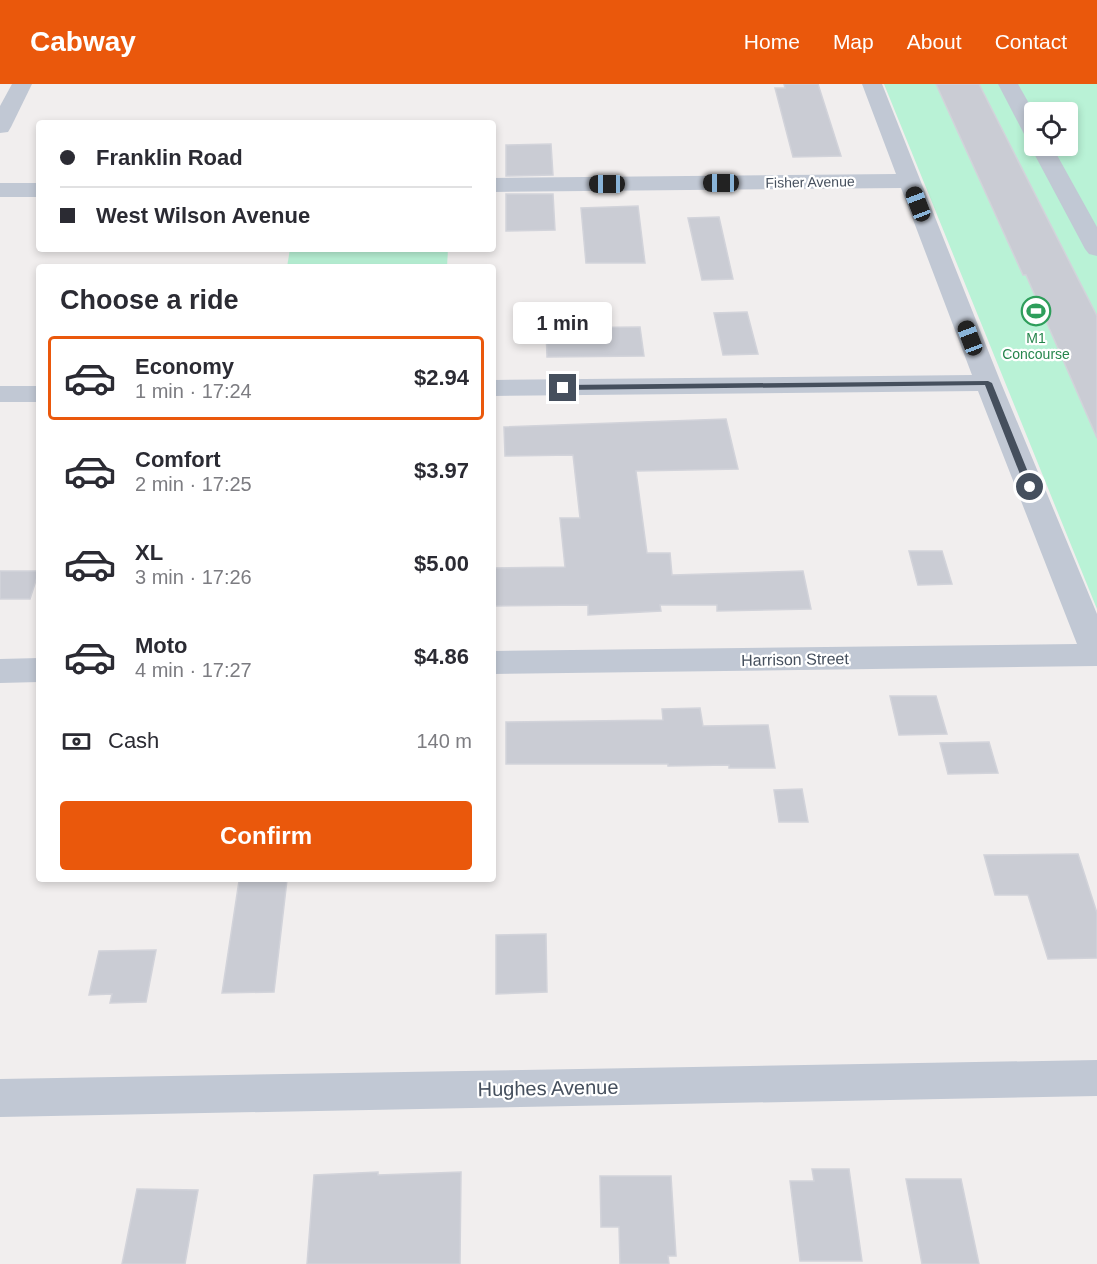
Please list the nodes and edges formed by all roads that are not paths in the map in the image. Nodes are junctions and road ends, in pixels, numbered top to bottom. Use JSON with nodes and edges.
{"nodes":[{"id":1,"x":22,"y":84,"type":"edge"},
{"id":2,"x":872,"y":84,"type":"edge"},
{"id":3,"x":1008,"y":84,"type":"edge"},
{"id":4,"x":1024,"y":114,"type":"edge"},
{"id":5,"x":0,"y":127,"type":"edge"},
{"id":6,"x":1046,"y":156,"type":"edge"},
{"id":7,"x":910,"y":182,"type":"junction"},
{"id":8,"x":496,"y":185,"type":"edge"},
{"id":9,"x":0,"y":190,"type":"edge"},
{"id":10,"x":36,"y":190,"type":"edge"},
{"id":11,"x":1097,"y":249,"type":"edge"},
{"id":12,"x":988,"y":383,"type":"junction"},
{"id":13,"x":496,"y":388,"type":"edge"},
{"id":14,"x":0,"y":394,"type":"edge"},
{"id":15,"x":36,"y":394,"type":"edge"},
{"id":16,"x":1097,"y":654,"type":"edge"},
{"id":17,"x":496,"y":663,"type":"edge"},
{"id":18,"x":0,"y":670,"type":"edge"},
{"id":19,"x":36,"y":670,"type":"edge"},
{"id":20,"x":1097,"y":1078,"type":"edge"},
{"id":21,"x":0,"y":1098,"type":"edge"}],
"edges":[{"from":1,"to":5,"type":"street"},
{"from":2,"to":7,"type":"street"},
{"from":3,"to":4,"type":"street"},
{"from":6,"to":11,"type":"street"},
{"from":7,"to":8,"type":"street","name":"Fisher Avenue"},
{"from":7,"to":12,"type":"street"},
{"from":9,"to":10,"type":"street"},
{"from":12,"to":13,"type":"street"},
{"from":12,"to":16,"type":"street"},
{"from":14,"to":15,"type":"street"},
{"from":16,"to":17,"type":"street","name":"Harrison Street"},
{"from":18,"to":19,"type":"street"},
{"from":20,"to":21,"type":"street","name":"Hughes Avenue"}]}
